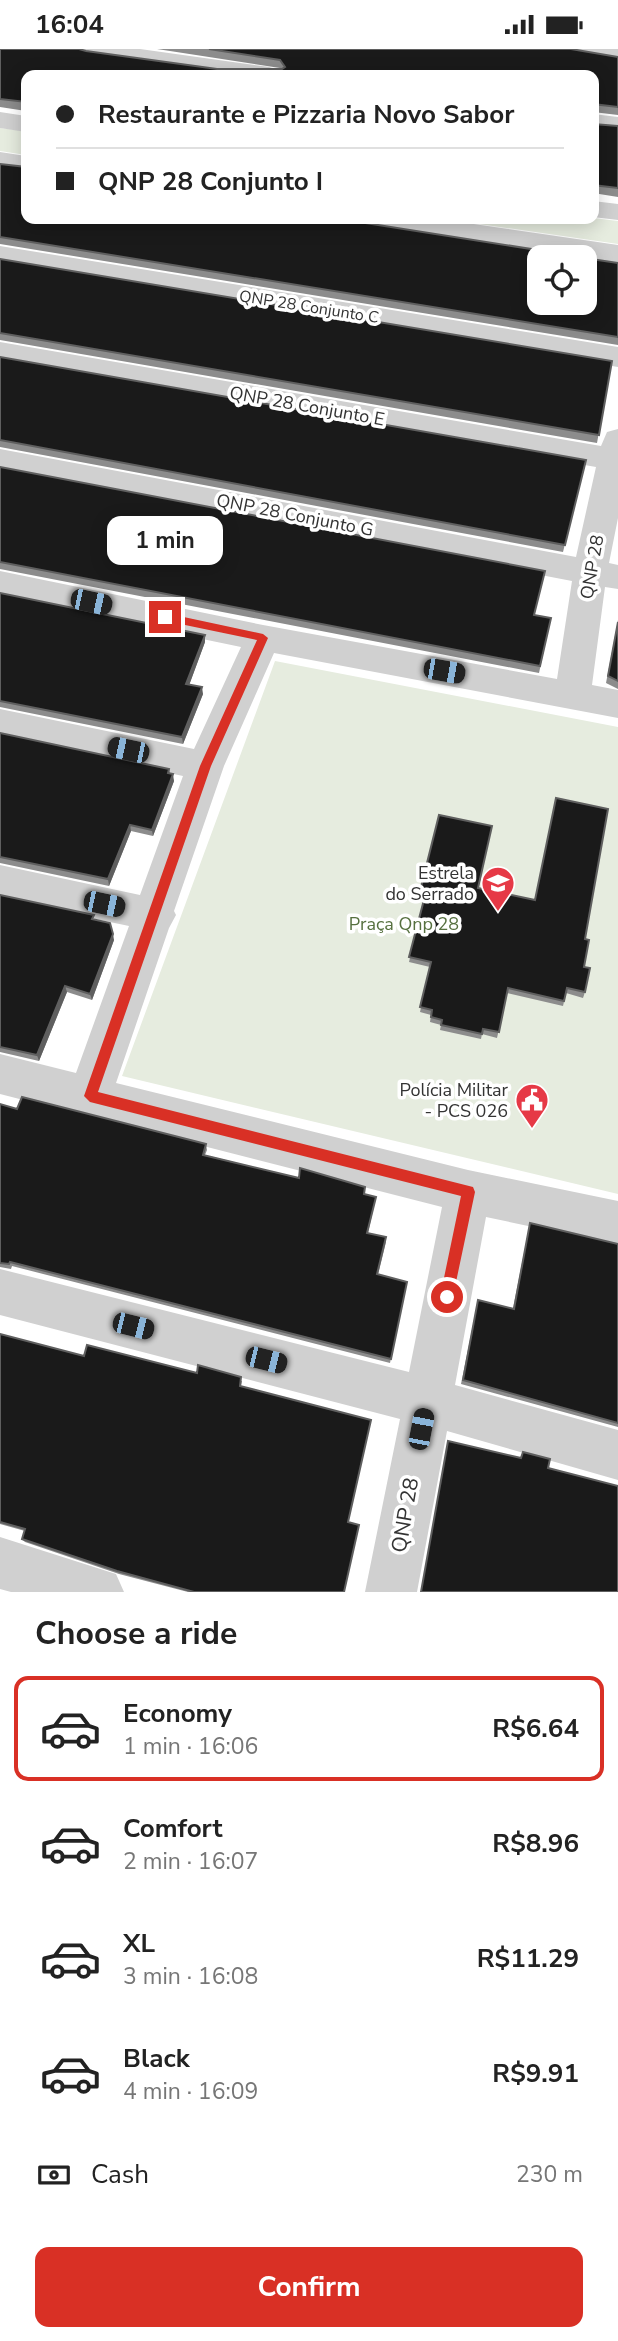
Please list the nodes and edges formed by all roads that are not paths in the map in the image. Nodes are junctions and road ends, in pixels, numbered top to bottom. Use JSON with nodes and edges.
{"nodes":[{"id":1,"x":87,"y":49,"type":"edge"},
{"id":2,"x":572,"y":49,"type":"edge"},
{"id":3,"x":618,"y":55,"type":"edge"},
{"id":4,"x":234,"y":70,"type":"edge"},
{"id":5,"x":0,"y":120,"type":"edge"},
{"id":6,"x":21,"y":123,"type":"edge"},
{"id":7,"x":599,"y":123,"type":"edge"},
{"id":8,"x":618,"y":125,"type":"edge"},
{"id":9,"x":0,"y":160,"type":"edge"},
{"id":10,"x":21,"y":163,"type":"edge"},
{"id":11,"x":599,"y":210,"type":"edge"},
{"id":12,"x":618,"y":212,"type":"edge"},
{"id":13,"x":417,"y":224,"type":"edge"},
{"id":14,"x":618,"y":254,"type":"edge"},
{"id":15,"x":0,"y":255,"type":"edge"},
{"id":16,"x":0,"y":352,"type":"edge"},
{"id":17,"x":618,"y":357,"type":"edge"},
{"id":18,"x":617,"y":453,"type":"edge"},
{"id":19,"x":0,"y":460,"type":"edge"},
{"id":20,"x":604,"y":575,"type":"edge"},
{"id":21,"x":0,"y":584,"type":"edge"},
{"id":22,"x":263,"y":638,"type":"junction"},
{"id":23,"x":573,"y":695,"type":"junction"},
{"id":24,"x":618,"y":704,"type":"edge"},
{"id":25,"x":0,"y":723,"type":"edge"},
{"id":26,"x":205,"y":766,"type":"junction"},
{"id":27,"x":0,"y":882,"type":"edge"},
{"id":28,"x":156,"y":915,"type":"junction"},
{"id":29,"x":0,"y":1074,"type":"edge"},
{"id":30,"x":90,"y":1096,"type":"junction"},
{"id":31,"x":468,"y":1192,"type":"junction"},
{"id":32,"x":618,"y":1223,"type":"edge"},
{"id":33,"x":0,"y":1292,"type":"edge"},
{"id":34,"x":426,"y":1401,"type":"junction"},
{"id":35,"x":618,"y":1455,"type":"edge"},
{"id":36,"x":0,"y":1563,"type":"edge"},
{"id":37,"x":98,"y":1592,"type":"edge"},
{"id":38,"x":391,"y":1592,"type":"edge"}],
"edges":[{"from":1,"to":4,"type":"street"},
{"from":2,"to":3,"type":"street"},
{"from":5,"to":6,"type":"street"},
{"from":7,"to":8,"type":"street"},
{"from":9,"to":10,"type":"street"},
{"from":11,"to":12,"type":"street"},
{"from":13,"to":14,"type":"street"},
{"from":15,"to":17,"type":"street","name":"QNP 28 Conjunto C"},
{"from":16,"to":18,"type":"street","name":"QNP 28 Conjunto E"},
{"from":18,"to":20,"type":"street","name":"QNP 28"},
{"from":19,"to":20,"type":"street","name":"QNP 28 Conjunto G"},
{"from":20,"to":23,"type":"street","name":"QNP 28"},
{"from":21,"to":22,"type":"street"},
{"from":22,"to":23,"type":"street"},
{"from":22,"to":26,"type":"street"},
{"from":23,"to":24,"type":"street"},
{"from":25,"to":26,"type":"street"},
{"from":26,"to":28,"type":"street"},
{"from":27,"to":28,"type":"street"},
{"from":28,"to":30,"type":"street"},
{"from":29,"to":30,"type":"street"},
{"from":30,"to":31,"type":"street"},
{"from":31,"to":32,"type":"street"},
{"from":31,"to":34,"type":"street","name":"QNP 28"},
{"from":33,"to":34,"type":"street"},
{"from":34,"to":35,"type":"street"},
{"from":34,"to":38,"type":"street","name":"QNP 28"},
{"from":36,"to":37,"type":"street"}]}
